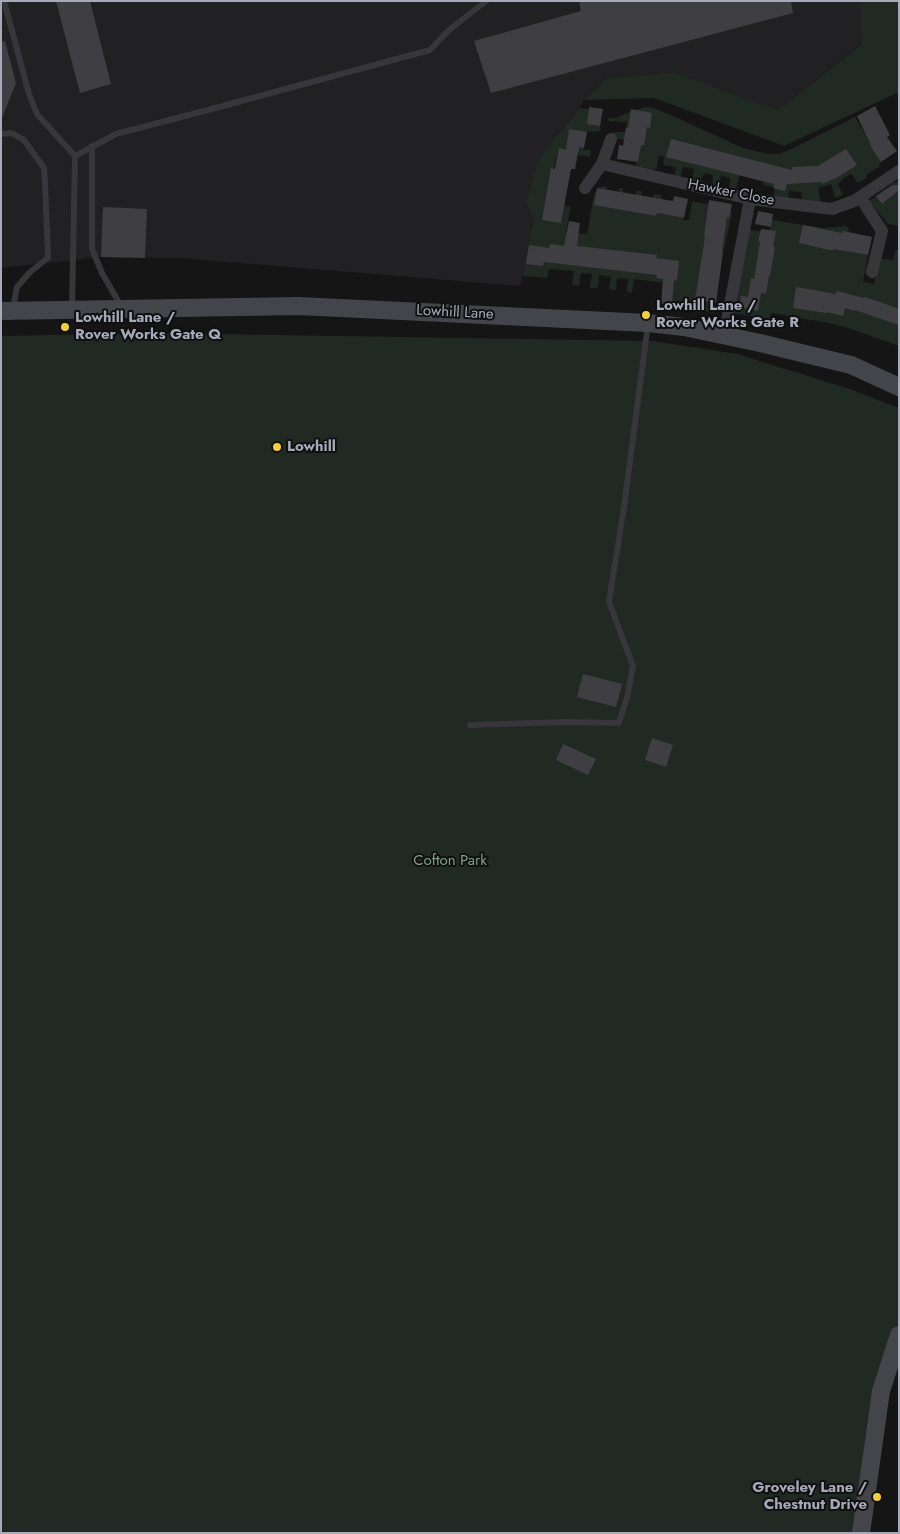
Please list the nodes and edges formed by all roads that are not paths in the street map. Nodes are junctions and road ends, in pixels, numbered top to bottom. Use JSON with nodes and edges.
{"nodes":[{"id":1,"x":4,"y":1,"type":"edge"},
{"id":2,"x":486,"y":1,"type":"edge"},
{"id":3,"x":1,"y":134,"type":"edge"},
{"id":4,"x":611,"y":139,"type":"dead end"},
{"id":5,"x":92,"y":146,"type":"junction"},
{"id":6,"x":75,"y":156,"type":"junction"},
{"id":7,"x":602,"y":164,"type":"junction"},
{"id":8,"x":899,"y":171,"type":"edge"},
{"id":9,"x":585,"y":188,"type":"dead end"},
{"id":10,"x":860,"y":197,"type":"junction"},
{"id":11,"x":750,"y":199,"type":"junction"},
{"id":12,"x":872,"y":272,"type":"dead end"},
{"id":13,"x":122,"y":309,"type":"junction"},
{"id":14,"x":72,"y":310,"type":"junction"},
{"id":15,"x":7,"y":311,"type":"edge"},
{"id":16,"x":648,"y":323,"type":"junction"},
{"id":17,"x":724,"y":336,"type":"junction"},
{"id":18,"x":899,"y":386,"type":"edge"},
{"id":19,"x":470,"y":725,"type":"dead end"},
{"id":20,"x":899,"y":1335,"type":"edge"},
{"id":21,"x":861,"y":1533,"type":"edge"}],
"edges":[{"from":1,"to":6,"type":"lane"},
{"from":2,"to":5,"type":"lane"},
{"from":3,"to":15,"type":"lane"},
{"from":4,"to":7,"type":"street"},
{"from":5,"to":6,"type":"lane"},
{"from":5,"to":13,"type":"lane"},
{"from":6,"to":14,"type":"lane"},
{"from":7,"to":9,"type":"street"},
{"from":7,"to":11,"type":"street","name":"Hawker Close"},
{"from":8,"to":10,"type":"street","name":"Hawker Close"},
{"from":10,"to":11,"type":"street","name":"Hawker Close"},
{"from":10,"to":12,"type":"street"},
{"from":11,"to":17,"type":"street"},
{"from":13,"to":14,"type":"street","name":"Lowhill Lane"},
{"from":13,"to":16,"type":"street","name":"Lowhill Lane"},
{"from":14,"to":15,"type":"street","name":"Lowhill Lane"},
{"from":16,"to":17,"type":"street","name":"Lowhill Lane"},
{"from":16,"to":19,"type":"lane"},
{"from":17,"to":18,"type":"street","name":"Lowhill Lane"},
{"from":20,"to":21,"type":"street"}]}
